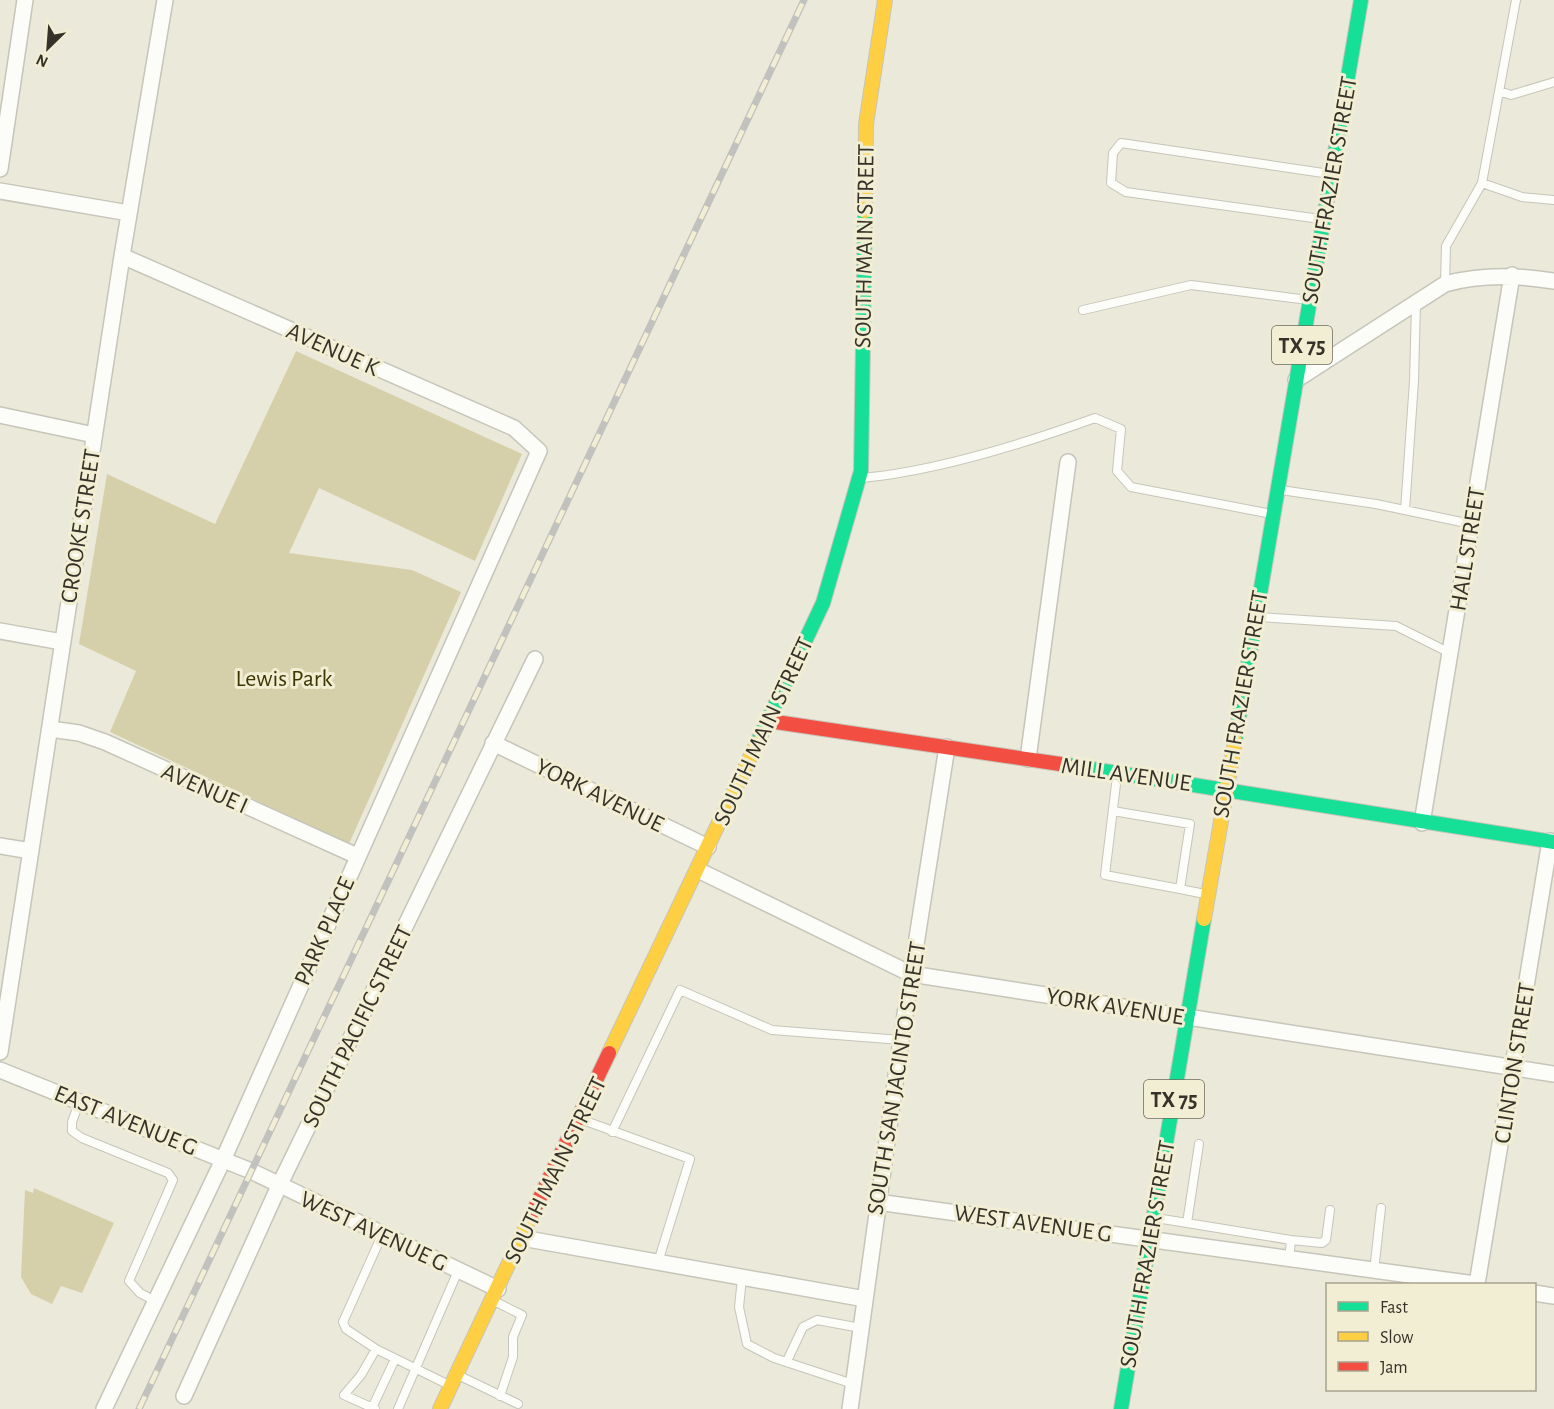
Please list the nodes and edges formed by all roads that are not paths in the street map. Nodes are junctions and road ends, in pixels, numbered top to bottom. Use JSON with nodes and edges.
{"nodes":[{"id":1,"x":25,"y":0,"type":"edge"},
{"id":2,"x":165,"y":0,"type":"edge"},
{"id":3,"x":885,"y":0,"type":"edge"},
{"id":4,"x":1361,"y":0,"type":"edge"},
{"id":5,"x":1516,"y":0,"type":"edge"},
{"id":6,"x":1554,"y":82,"type":"edge"},
{"id":7,"x":1499,"y":91,"type":"junction"},
{"id":8,"x":0,"y":169,"type":"edge"},
{"id":9,"x":1331,"y":175,"type":"junction"},
{"id":10,"x":1482,"y":183,"type":"junction"},
{"id":11,"x":0,"y":191,"type":"edge"},
{"id":12,"x":1554,"y":200,"type":"edge"},
{"id":13,"x":129,"y":213,"type":"junction"},
{"id":14,"x":1323,"y":220,"type":"junction"},
{"id":15,"x":122,"y":256,"type":"junction"},
{"id":16,"x":1512,"y":276,"type":"junction"},
{"id":17,"x":1554,"y":281,"type":"edge"},
{"id":18,"x":1445,"y":284,"type":"junction"},
{"id":19,"x":1420,"y":299,"type":"junction"},
{"id":20,"x":1310,"y":300,"type":"junction"},
{"id":21,"x":1083,"y":310,"type":"dead end"},
{"id":22,"x":1296,"y":380,"type":"junction"},
{"id":23,"x":0,"y":416,"type":"edge"},
{"id":24,"x":94,"y":435,"type":"junction"},
{"id":25,"x":539,"y":451,"type":"joint"},
{"id":26,"x":1068,"y":462,"type":"dead end"},
{"id":27,"x":860,"y":478,"type":"junction"},
{"id":28,"x":1277,"y":490,"type":"junction"},
{"id":29,"x":1405,"y":510,"type":"junction"},
{"id":30,"x":1273,"y":514,"type":"junction"},
{"id":31,"x":1471,"y":524,"type":"junction"},
{"id":32,"x":1256,"y":617,"type":"junction"},
{"id":33,"x":0,"y":632,"type":"edge"},
{"id":34,"x":62,"y":642,"type":"junction"},
{"id":35,"x":1450,"y":652,"type":"junction"},
{"id":36,"x":535,"y":659,"type":"dead end"},
{"id":37,"x":769,"y":721,"type":"junction"},
{"id":38,"x":50,"y":729,"type":"junction"},
{"id":39,"x":493,"y":743,"type":"junction"},
{"id":40,"x":947,"y":747,"type":"junction"},
{"id":41,"x":1028,"y":759,"type":"junction"},
{"id":42,"x":1118,"y":774,"type":"junction"},
{"id":43,"x":1225,"y":788,"type":"junction"},
{"id":44,"x":1113,"y":811,"type":"junction"},
{"id":45,"x":1422,"y":823,"type":"junction"},
{"id":46,"x":1552,"y":841,"type":"edge"},
{"id":47,"x":0,"y":846,"type":"edge"},
{"id":48,"x":708,"y":847,"type":"junction"},
{"id":49,"x":31,"y":851,"type":"junction"},
{"id":50,"x":357,"y":856,"type":"junction"},
{"id":51,"x":698,"y":870,"type":"junction"},
{"id":52,"x":1180,"y":889,"type":"junction"},
{"id":53,"x":1208,"y":895,"type":"junction"},
{"id":54,"x":911,"y":974,"type":"junction"},
{"id":55,"x":1189,"y":1018,"type":"junction"},
{"id":56,"x":901,"y":1040,"type":"junction"},
{"id":57,"x":0,"y":1052,"type":"edge"},
{"id":58,"x":1513,"y":1069,"type":"junction"},
{"id":59,"x":0,"y":1070,"type":"edge"},
{"id":60,"x":1554,"y":1074,"type":"edge"},
{"id":61,"x":80,"y":1100,"type":"junction"},
{"id":62,"x":579,"y":1119,"type":"junction"},
{"id":63,"x":612,"y":1132,"type":"junction"},
{"id":64,"x":1198,"y":1144,"type":"dead end"},
{"id":65,"x":223,"y":1160,"type":"junction"},
{"id":66,"x":251,"y":1171,"type":"joint"},
{"id":67,"x":279,"y":1186,"type":"junction"},
{"id":68,"x":877,"y":1202,"type":"junction"},
{"id":69,"x":1381,"y":1208,"type":"dead end"},
{"id":70,"x":1330,"y":1210,"type":"dead end"},
{"id":71,"x":1152,"y":1217,"type":"junction"},
{"id":72,"x":1187,"y":1223,"type":"junction"},
{"id":73,"x":382,"y":1235,"type":"junction"},
{"id":74,"x":522,"y":1238,"type":"junction"},
{"id":75,"x":1148,"y":1239,"type":"junction"},
{"id":76,"x":1291,"y":1240,"type":"junction"},
{"id":77,"x":1289,"y":1260,"type":"junction"},
{"id":78,"x":657,"y":1263,"type":"junction"},
{"id":79,"x":458,"y":1271,"type":"junction"},
{"id":80,"x":1374,"y":1272,"type":"junction"},
{"id":81,"x":742,"y":1278,"type":"junction"},
{"id":82,"x":1468,"y":1283,"type":"edge"},
{"id":83,"x":1476,"y":1283,"type":"edge"},
{"id":84,"x":1536,"y":1293,"type":"edge"},
{"id":85,"x":495,"y":1295,"type":"junction"},
{"id":86,"x":1554,"y":1296,"type":"edge"},
{"id":87,"x":865,"y":1299,"type":"junction"},
{"id":88,"x":155,"y":1301,"type":"junction"},
{"id":89,"x":861,"y":1328,"type":"junction"},
{"id":90,"x":376,"y":1349,"type":"junction"},
{"id":91,"x":395,"y":1359,"type":"junction"},
{"id":92,"x":787,"y":1361,"type":"junction"},
{"id":93,"x":416,"y":1368,"type":"junction"},
{"id":94,"x":454,"y":1380,"type":"junction"},
{"id":95,"x":854,"y":1384,"type":"junction"},
{"id":96,"x":184,"y":1396,"type":"dead end"},
{"id":97,"x":500,"y":1396,"type":"junction"},
{"id":98,"x":518,"y":1404,"type":"dead end"},
{"id":99,"x":374,"y":1408,"type":"edge"},
{"id":100,"x":1119,"y":1408,"type":"edge"},
{"id":101,"x":104,"y":1409,"type":"edge"},
{"id":102,"x":398,"y":1409,"type":"edge"},
{"id":103,"x":440,"y":1409,"type":"edge"},
{"id":104,"x":850,"y":1409,"type":"edge"}],
"edges":[{"from":1,"to":8,"type":"street"},
{"from":2,"to":13,"type":"street","name":"CROOKE STREET"},
{"from":3,"to":27,"type":"street","name":"SOUTH MAIN STREET"},
{"from":4,"to":9,"type":"street","name":"SOUTH FRAZIER STREET","number":"TX 75"},
{"from":5,"to":7,"type":"lane"},
{"from":6,"to":7,"type":"lane"},
{"from":7,"to":10,"type":"lane"},
{"from":9,"to":14,"type":"street","name":"SOUTH FRAZIER STREET","number":"TX 75"},
{"from":9,"to":14,"type":"lane"},
{"from":10,"to":12,"type":"lane"},
{"from":10,"to":18,"type":"lane"},
{"from":11,"to":13,"type":"street"},
{"from":13,"to":15,"type":"street","name":"CROOKE STREET"},
{"from":14,"to":20,"type":"street","name":"SOUTH FRAZIER STREET","number":"TX 75"},
{"from":15,"to":24,"type":"street","name":"CROOKE STREET"},
{"from":15,"to":25,"type":"street","name":"AVENUE K"},
{"from":16,"to":17,"type":"street"},
{"from":16,"to":18,"type":"street"},
{"from":16,"to":31,"type":"street","name":"HALL STREET"},
{"from":18,"to":19,"type":"street"},
{"from":19,"to":22,"type":"street"},
{"from":19,"to":29,"type":"lane"},
{"from":20,"to":21,"type":"lane"},
{"from":20,"to":22,"type":"street","name":"SOUTH FRAZIER STREET","number":"TX 75"},
{"from":22,"to":28,"type":"street","name":"SOUTH FRAZIER STREET","number":"TX 75"},
{"from":23,"to":24,"type":"street"},
{"from":24,"to":34,"type":"street","name":"CROOKE STREET"},
{"from":25,"to":50,"type":"street","name":"PARK PLACE"},
{"from":26,"to":41,"type":"street"},
{"from":27,"to":30,"type":"lane"},
{"from":27,"to":37,"type":"street","name":"SOUTH MAIN STREET"},
{"from":28,"to":29,"type":"lane"},
{"from":28,"to":30,"type":"street","name":"SOUTH FRAZIER STREET","number":"TX 75"},
{"from":29,"to":31,"type":"lane"},
{"from":30,"to":32,"type":"street","name":"SOUTH FRAZIER STREET","number":"TX 75"},
{"from":31,"to":35,"type":"street","name":"HALL STREET"},
{"from":32,"to":35,"type":"lane"},
{"from":32,"to":43,"type":"street","name":"SOUTH FRAZIER STREET","number":"TX 75"},
{"from":33,"to":34,"type":"street"},
{"from":34,"to":38,"type":"street","name":"CROOKE STREET"},
{"from":35,"to":45,"type":"street","name":"HALL STREET"},
{"from":36,"to":39,"type":"street","name":"SOUTH PACIFIC STREET"},
{"from":37,"to":40,"type":"street","name":"MILL AVENUE"},
{"from":37,"to":48,"type":"street","name":"SOUTH MAIN STREET"},
{"from":38,"to":49,"type":"street","name":"CROOKE STREET"},
{"from":38,"to":50,"type":"street","name":"AVENUE I"},
{"from":39,"to":48,"type":"street","name":"YORK AVENUE"},
{"from":39,"to":67,"type":"street","name":"SOUTH PACIFIC STREET"},
{"from":40,"to":41,"type":"street","name":"MILL AVENUE"},
{"from":40,"to":54,"type":"street","name":"SOUTH SAN JACINTO STREET"},
{"from":41,"to":42,"type":"street","name":"MILL AVENUE"},
{"from":42,"to":43,"type":"street","name":"MILL AVENUE"},
{"from":42,"to":44,"type":"lane"},
{"from":43,"to":45,"type":"street","name":"MILL AVENUE"},
{"from":43,"to":53,"type":"street","name":"SOUTH FRAZIER STREET","number":"TX 75"},
{"from":44,"to":52,"type":"lane"},
{"from":44,"to":52,"type":"lane"},
{"from":45,"to":46,"type":"street","name":"MILL AVENUE"},
{"from":46,"to":58,"type":"street","name":"CLINTON STREET"},
{"from":47,"to":49,"type":"street"},
{"from":48,"to":51,"type":"street","name":"SOUTH MAIN STREET"},
{"from":49,"to":57,"type":"street","name":"CROOKE STREET"},
{"from":50,"to":65,"type":"street","name":"PARK PLACE"},
{"from":51,"to":54,"type":"street","name":"YORK AVENUE"},
{"from":51,"to":62,"type":"street","name":"SOUTH MAIN STREET"},
{"from":52,"to":53,"type":"lane"},
{"from":53,"to":55,"type":"street","name":"SOUTH FRAZIER STREET","number":"TX 75"},
{"from":54,"to":55,"type":"street","name":"YORK AVENUE"},
{"from":54,"to":56,"type":"street","name":"SOUTH SAN JACINTO STREET"},
{"from":55,"to":58,"type":"street","name":"YORK AVENUE"},
{"from":55,"to":71,"type":"street","name":"SOUTH FRAZIER STREET","number":"TX 75"},
{"from":56,"to":63,"type":"lane"},
{"from":56,"to":68,"type":"street","name":"SOUTH SAN JACINTO STREET"},
{"from":58,"to":60,"type":"street","name":"YORK AVENUE"},
{"from":58,"to":83,"type":"street","name":"CLINTON STREET"},
{"from":59,"to":61,"type":"street","name":"EAST AVENUE G"},
{"from":61,"to":65,"type":"street","name":"EAST AVENUE G"},
{"from":61,"to":88,"type":"lane"},
{"from":62,"to":63,"type":"lane"},
{"from":62,"to":74,"type":"street","name":"SOUTH MAIN STREET"},
{"from":63,"to":78,"type":"lane"},
{"from":64,"to":72,"type":"lane"},
{"from":65,"to":66,"type":"street","name":"EAST AVENUE G"},
{"from":65,"to":88,"type":"street","name":"PARK PLACE"},
{"from":66,"to":67,"type":"street","name":"WEST AVENUE G"},
{"from":67,"to":73,"type":"street","name":"WEST AVENUE G"},
{"from":67,"to":96,"type":"street","name":"SOUTH PACIFIC STREET"},
{"from":68,"to":75,"type":"street","name":"WEST AVENUE G"},
{"from":68,"to":87,"type":"street","name":"SOUTH SAN JACINTO STREET"},
{"from":69,"to":80,"type":"lane"},
{"from":70,"to":76,"type":"lane"},
{"from":71,"to":72,"type":"lane"},
{"from":71,"to":75,"type":"street","name":"SOUTH FRAZIER STREET","number":"TX 75"},
{"from":72,"to":76,"type":"lane"},
{"from":73,"to":79,"type":"street","name":"WEST AVENUE G"},
{"from":73,"to":90,"type":"lane"},
{"from":74,"to":78,"type":"street"},
{"from":74,"to":85,"type":"street","name":"SOUTH MAIN STREET"},
{"from":75,"to":77,"type":"street","name":"WEST AVENUE G"},
{"from":75,"to":100,"type":"street","name":"SOUTH FRAZIER STREET","number":"TX 75"},
{"from":76,"to":77,"type":"lane"},
{"from":77,"to":80,"type":"street","name":"WEST AVENUE G"},
{"from":78,"to":81,"type":"street"},
{"from":79,"to":85,"type":"street","name":"WEST AVENUE G"},
{"from":79,"to":93,"type":"lane"},
{"from":80,"to":82,"type":"street","name":"WEST AVENUE G"},
{"from":81,"to":87,"type":"street"},
{"from":81,"to":92,"type":"lane"},
{"from":84,"to":86,"type":"street"},
{"from":85,"to":94,"type":"street","name":"SOUTH MAIN STREET"},
{"from":85,"to":97,"type":"lane"},
{"from":87,"to":89,"type":"street","name":"SOUTH SAN JACINTO STREET"},
{"from":88,"to":101,"type":"street","name":"PARK PLACE"},
{"from":89,"to":92,"type":"lane"},
{"from":89,"to":95,"type":"street","name":"SOUTH SAN JACINTO STREET"},
{"from":90,"to":91,"type":"lane"},
{"from":90,"to":99,"type":"lane"},
{"from":91,"to":93,"type":"lane"},
{"from":91,"to":99,"type":"lane"},
{"from":92,"to":95,"type":"lane"},
{"from":93,"to":94,"type":"lane"},
{"from":93,"to":102,"type":"lane"},
{"from":94,"to":97,"type":"lane"},
{"from":94,"to":103,"type":"street","name":"SOUTH MAIN STREET"},
{"from":95,"to":104,"type":"street","name":"SOUTH SAN JACINTO STREET"},
{"from":97,"to":98,"type":"lane"}]}
